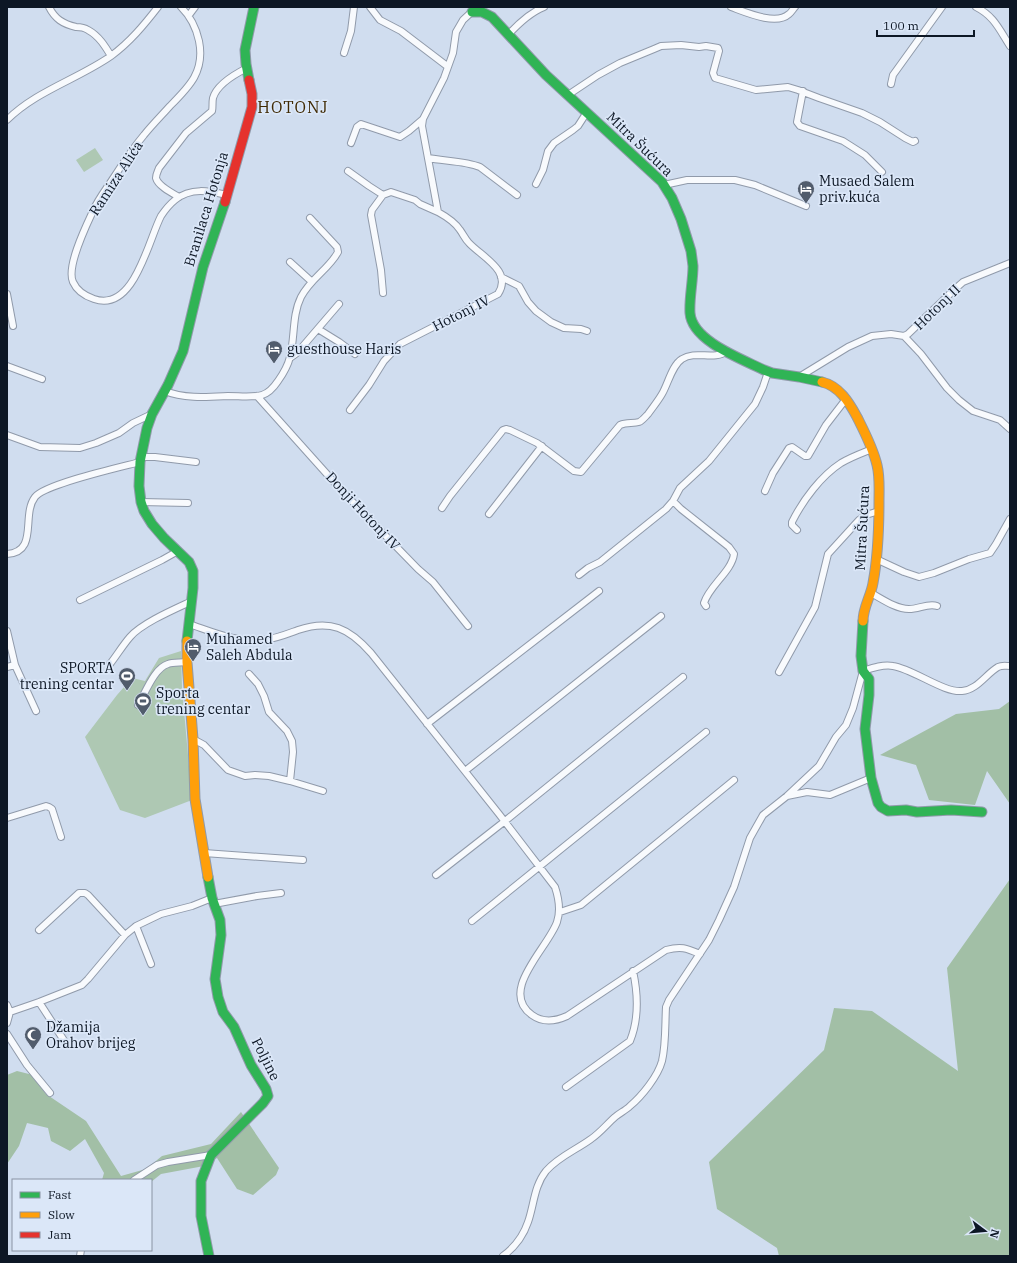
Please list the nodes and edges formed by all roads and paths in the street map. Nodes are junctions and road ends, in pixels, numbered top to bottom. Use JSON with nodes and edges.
{"nodes":[{"id":1,"x":49,"y":7,"type":"edge"},
{"id":2,"x":158,"y":7,"type":"edge"},
{"id":3,"x":181,"y":7,"type":"edge"},
{"id":4,"x":195,"y":7,"type":"edge"},
{"id":5,"x":254,"y":7,"type":"edge"},
{"id":6,"x":354,"y":7,"type":"edge"},
{"id":7,"x":370,"y":7,"type":"edge"},
{"id":8,"x":544,"y":7,"type":"edge"},
{"id":9,"x":731,"y":7,"type":"edge"},
{"id":10,"x":795,"y":7,"type":"edge"},
{"id":11,"x":942,"y":7,"type":"edge"},
{"id":12,"x":976,"y":7,"type":"edge"},
{"id":13,"x":474,"y":10,"type":"edge"},
{"id":14,"x":189,"y":15,"type":"junction"},
{"id":15,"x":508,"y":35,"type":"junction"},
{"id":16,"x":1010,"y":46,"type":"edge"},
{"id":17,"x":344,"y":53,"type":"dead end"},
{"id":18,"x":111,"y":56,"type":"junction"},
{"id":19,"x":448,"y":66,"type":"junction"},
{"id":20,"x":247,"y":68,"type":"junction"},
{"id":21,"x":892,"y":84,"type":"dead end"},
{"id":22,"x":803,"y":91,"type":"junction"},
{"id":23,"x":568,"y":95,"type":"junction"},
{"id":24,"x":587,"y":112,"type":"junction"},
{"id":25,"x":423,"y":119,"type":"junction"},
{"id":26,"x":7,"y":120,"type":"edge"},
{"id":27,"x":915,"y":141,"type":"dead end"},
{"id":28,"x":351,"y":143,"type":"dead end"},
{"id":29,"x":428,"y":158,"type":"junction"},
{"id":30,"x":348,"y":171,"type":"dead end"},
{"id":31,"x":882,"y":172,"type":"dead end"},
{"id":32,"x":536,"y":184,"type":"dead end"},
{"id":33,"x":664,"y":185,"type":"junction"},
{"id":34,"x":227,"y":195,"type":"junction"},
{"id":35,"x":383,"y":195,"type":"junction"},
{"id":36,"x":518,"y":195,"type":"dead end"},
{"id":37,"x":179,"y":197,"type":"junction"},
{"id":38,"x":806,"y":206,"type":"dead end"},
{"id":39,"x":438,"y":212,"type":"junction"},
{"id":40,"x":310,"y":218,"type":"dead end"},
{"id":41,"x":290,"y":262,"type":"dead end"},
{"id":42,"x":1010,"y":263,"type":"edge"},
{"id":43,"x":501,"y":277,"type":"junction"},
{"id":44,"x":311,"y":281,"type":"junction"},
{"id":45,"x":383,"y":293,"type":"dead end"},
{"id":46,"x":7,"y":294,"type":"edge"},
{"id":47,"x":339,"y":304,"type":"dead end"},
{"id":48,"x":13,"y":326,"type":"dead end"},
{"id":49,"x":318,"y":329,"type":"junction"},
{"id":50,"x":587,"y":331,"type":"dead end"},
{"id":51,"x":904,"y":336,"type":"junction"},
{"id":52,"x":727,"y":351,"type":"junction"},
{"id":53,"x":355,"y":354,"type":"dead end"},
{"id":54,"x":290,"y":358,"type":"junction"},
{"id":55,"x":7,"y":366,"type":"edge"},
{"id":56,"x":768,"y":372,"type":"junction"},
{"id":57,"x":799,"y":377,"type":"junction"},
{"id":58,"x":42,"y":379,"type":"dead end"},
{"id":59,"x":165,"y":391,"type":"junction"},
{"id":60,"x":257,"y":396,"type":"junction"},
{"id":61,"x":846,"y":399,"type":"junction"},
{"id":62,"x":350,"y":410,"type":"dead end"},
{"id":63,"x":152,"y":414,"type":"junction"},
{"id":64,"x":1010,"y":429,"type":"edge"},
{"id":65,"x":7,"y":435,"type":"edge"},
{"id":66,"x":542,"y":446,"type":"junction"},
{"id":67,"x":872,"y":449,"type":"junction"},
{"id":68,"x":140,"y":460,"type":"junction"},
{"id":69,"x":196,"y":462,"type":"dead end"},
{"id":70,"x":765,"y":491,"type":"dead end"},
{"id":71,"x":673,"y":501,"type":"junction"},
{"id":72,"x":141,"y":502,"type":"junction"},
{"id":73,"x":188,"y":503,"type":"dead end"},
{"id":74,"x":442,"y":508,"type":"dead end"},
{"id":75,"x":879,"y":511,"type":"junction"},
{"id":76,"x":488,"y":514,"type":"dead end"},
{"id":77,"x":1010,"y":518,"type":"edge"},
{"id":78,"x":797,"y":530,"type":"dead end"},
{"id":79,"x":178,"y":551,"type":"junction"},
{"id":80,"x":7,"y":554,"type":"edge"},
{"id":81,"x":876,"y":559,"type":"junction"},
{"id":82,"x":579,"y":574,"type":"dead end"},
{"id":83,"x":599,"y":591,"type":"dead end"},
{"id":84,"x":871,"y":593,"type":"junction"},
{"id":85,"x":80,"y":600,"type":"dead end"},
{"id":86,"x":192,"y":600,"type":"junction"},
{"id":87,"x":706,"y":606,"type":"dead end"},
{"id":88,"x":937,"y":606,"type":"dead end"},
{"id":89,"x":661,"y":616,"type":"dead end"},
{"id":90,"x":189,"y":624,"type":"junction"},
{"id":91,"x":468,"y":626,"type":"dead end"},
{"id":92,"x":7,"y":631,"type":"edge"},
{"id":93,"x":187,"y":662,"type":"junction"},
{"id":94,"x":110,"y":664,"type":"dead end"},
{"id":95,"x":15,"y":665,"type":"junction"},
{"id":96,"x":1010,"y":666,"type":"edge"},
{"id":97,"x":7,"y":667,"type":"edge"},
{"id":98,"x":863,"y":671,"type":"junction"},
{"id":99,"x":779,"y":672,"type":"dead end"},
{"id":100,"x":249,"y":674,"type":"dead end"},
{"id":101,"x":683,"y":677,"type":"dead end"},
{"id":102,"x":138,"y":705,"type":"dead end"},
{"id":103,"x":36,"y":711,"type":"dead end"},
{"id":104,"x":427,"y":724,"type":"junction"},
{"id":105,"x":706,"y":732,"type":"dead end"},
{"id":106,"x":193,"y":739,"type":"junction"},
{"id":107,"x":465,"y":771,"type":"junction"},
{"id":108,"x":871,"y":778,"type":"junction"},
{"id":109,"x":290,"y":780,"type":"junction"},
{"id":110,"x":734,"y":780,"type":"dead end"},
{"id":111,"x":323,"y":792,"type":"dead end"},
{"id":112,"x":787,"y":796,"type":"junction"},
{"id":113,"x":982,"y":812,"type":"dead end"},
{"id":114,"x":7,"y":818,"type":"edge"},
{"id":115,"x":505,"y":821,"type":"junction"},
{"id":116,"x":61,"y":837,"type":"dead end"},
{"id":117,"x":204,"y":853,"type":"junction"},
{"id":118,"x":303,"y":860,"type":"dead end"},
{"id":119,"x":540,"y":866,"type":"junction"},
{"id":120,"x":436,"y":874,"type":"dead end"},
{"id":121,"x":282,"y":893,"type":"dead end"},
{"id":122,"x":213,"y":901,"type":"junction"},
{"id":123,"x":560,"y":912,"type":"junction"},
{"id":124,"x":472,"y":921,"type":"dead end"},
{"id":125,"x":136,"y":926,"type":"junction"},
{"id":126,"x":40,"y":930,"type":"dead end"},
{"id":127,"x":125,"y":935,"type":"junction"},
{"id":128,"x":700,"y":954,"type":"junction"},
{"id":129,"x":151,"y":964,"type":"dead end"},
{"id":130,"x":633,"y":971,"type":"junction"},
{"id":131,"x":39,"y":1002,"type":"junction"},
{"id":132,"x":7,"y":1005,"type":"edge"},
{"id":133,"x":10,"y":1012,"type":"junction"},
{"id":134,"x":7,"y":1023,"type":"edge"},
{"id":135,"x":7,"y":1034,"type":"edge"},
{"id":136,"x":65,"y":1042,"type":"dead end"},
{"id":137,"x":566,"y":1087,"type":"dead end"},
{"id":138,"x":50,"y":1093,"type":"dead end"},
{"id":139,"x":210,"y":1155,"type":"junction"},
{"id":140,"x":136,"y":1179,"type":"edge"},
{"id":141,"x":209,"y":1256,"type":"edge"},
{"id":142,"x":503,"y":1256,"type":"edge"}],
"edges":[{"from":1,"to":18,"type":"street"},
{"from":2,"to":18,"type":"street"},
{"from":3,"to":14,"type":"street","name":"Ramiza Alića"},
{"from":4,"to":14,"type":"street"},
{"from":5,"to":20,"type":"street","name":"Branilaca Hotonja"},
{"from":6,"to":17,"type":"street"},
{"from":7,"to":19,"type":"street"},
{"from":8,"to":15,"type":"street"},
{"from":9,"to":10,"type":"street"},
{"from":11,"to":21,"type":"street"},
{"from":12,"to":16,"type":"street"},
{"from":13,"to":15,"type":"street","name":"Mitra Šućura"},
{"from":13,"to":19,"type":"street","name":"Mitra Šućura"},
{"from":14,"to":37,"type":"street","name":"Ramiza Alića"},
{"from":15,"to":23,"type":"street","name":"Mitra Šućura"},
{"from":18,"to":26,"type":"street"},
{"from":19,"to":25,"type":"street"},
{"from":20,"to":34,"type":"street","name":"Branilaca Hotonja"},
{"from":20,"to":37,"type":"street"},
{"from":22,"to":23,"type":"street"},
{"from":22,"to":27,"type":"street"},
{"from":22,"to":31,"type":"street"},
{"from":23,"to":24,"type":"street","name":"Mitra Šućura"},
{"from":24,"to":32,"type":"street"},
{"from":24,"to":33,"type":"street","name":"Mitra Šućura"},
{"from":25,"to":28,"type":"street"},
{"from":25,"to":29,"type":"street"},
{"from":29,"to":36,"type":"street"},
{"from":29,"to":39,"type":"street"},
{"from":30,"to":35,"type":"street"},
{"from":33,"to":38,"type":"street"},
{"from":33,"to":52,"type":"street","name":"Mitra Šućura"},
{"from":34,"to":37,"type":"street","name":"Ramiza Alića"},
{"from":34,"to":59,"type":"street","name":"Branilaca Hotonja"},
{"from":35,"to":39,"type":"street"},
{"from":35,"to":45,"type":"street"},
{"from":39,"to":43,"type":"street"},
{"from":40,"to":44,"type":"street"},
{"from":41,"to":44,"type":"street"},
{"from":42,"to":51,"type":"street","name":"Hotonj II"},
{"from":43,"to":50,"type":"street"},
{"from":43,"to":62,"type":"street","name":"Hotonj IV"},
{"from":44,"to":54,"type":"street"},
{"from":46,"to":48,"type":"street"},
{"from":47,"to":49,"type":"street"},
{"from":49,"to":53,"type":"street"},
{"from":49,"to":54,"type":"street"},
{"from":51,"to":57,"type":"street","name":"Hotonj II"},
{"from":51,"to":64,"type":"street"},
{"from":52,"to":56,"type":"street","name":"Mitra Šućura"},
{"from":52,"to":66,"type":"street"},
{"from":54,"to":60,"type":"street"},
{"from":55,"to":58,"type":"street"},
{"from":56,"to":57,"type":"street","name":"Mitra Šućura"},
{"from":56,"to":71,"type":"street"},
{"from":57,"to":61,"type":"street","name":"Mitra Šućura"},
{"from":59,"to":60,"type":"street"},
{"from":59,"to":63,"type":"street","name":"Branilaca Hotonja"},
{"from":60,"to":91,"type":"street","name":"Donji Hotonj IV"},
{"from":61,"to":67,"type":"street","name":"Mitra Šućura"},
{"from":61,"to":70,"type":"street"},
{"from":63,"to":65,"type":"street"},
{"from":63,"to":68,"type":"street","name":"Branilaca Hotonja"},
{"from":66,"to":74,"type":"street"},
{"from":66,"to":76,"type":"street"},
{"from":67,"to":75,"type":"street","name":"Mitra Šućura"},
{"from":67,"to":78,"type":"street"},
{"from":68,"to":69,"type":"street"},
{"from":68,"to":72,"type":"street","name":"Branilaca Hotonja"},
{"from":68,"to":80,"type":"street"},
{"from":71,"to":82,"type":"street"},
{"from":71,"to":87,"type":"street"},
{"from":72,"to":73,"type":"street"},
{"from":72,"to":79,"type":"street","name":"Branilaca Hotonja"},
{"from":75,"to":81,"type":"street","name":"Mitra Šućura"},
{"from":75,"to":99,"type":"street"},
{"from":77,"to":81,"type":"street"},
{"from":79,"to":85,"type":"street"},
{"from":79,"to":86,"type":"street","name":"Branilaca Hotonja"},
{"from":81,"to":84,"type":"street","name":"Mitra Šućura"},
{"from":83,"to":104,"type":"street"},
{"from":84,"to":88,"type":"street"},
{"from":84,"to":98,"type":"street","name":"Mitra Šućura"},
{"from":86,"to":90,"type":"street","name":"Branilaca Hotonja"},
{"from":86,"to":94,"type":"street"},
{"from":89,"to":107,"type":"street"},
{"from":90,"to":93,"type":"street","name":"Branilaca Hotonja"},
{"from":90,"to":104,"type":"street"},
{"from":92,"to":95,"type":"street"},
{"from":93,"to":102,"type":"street"},
{"from":93,"to":106,"type":"street","name":"Branilaca Hotonja"},
{"from":95,"to":97,"type":"street"},
{"from":95,"to":103,"type":"street"},
{"from":96,"to":98,"type":"street"},
{"from":98,"to":108,"type":"street","name":"Mitra Šućura"},
{"from":98,"to":112,"type":"street"},
{"from":100,"to":109,"type":"street"},
{"from":101,"to":115,"type":"street"},
{"from":104,"to":107,"type":"street"},
{"from":105,"to":119,"type":"street"},
{"from":106,"to":109,"type":"street"},
{"from":106,"to":117,"type":"street","name":"Branilaca Hotonja"},
{"from":107,"to":115,"type":"street"},
{"from":108,"to":112,"type":"street"},
{"from":108,"to":113,"type":"street","name":"Mitra Šućura"},
{"from":109,"to":111,"type":"street"},
{"from":110,"to":123,"type":"street"},
{"from":112,"to":128,"type":"street"},
{"from":114,"to":116,"type":"street"},
{"from":115,"to":119,"type":"street"},
{"from":115,"to":120,"type":"street"},
{"from":117,"to":118,"type":"street"},
{"from":117,"to":122,"type":"street","name":"Branilaca Hotonja"},
{"from":119,"to":123,"type":"street"},
{"from":119,"to":124,"type":"street"},
{"from":121,"to":122,"type":"street"},
{"from":122,"to":125,"type":"street"},
{"from":122,"to":139,"type":"street","name":"Poljine"},
{"from":123,"to":130,"type":"street"},
{"from":125,"to":127,"type":"street"},
{"from":125,"to":129,"type":"street"},
{"from":126,"to":127,"type":"street"},
{"from":127,"to":131,"type":"street"},
{"from":128,"to":130,"type":"street"},
{"from":128,"to":142,"type":"street"},
{"from":130,"to":137,"type":"street"},
{"from":131,"to":133,"type":"street"},
{"from":131,"to":136,"type":"street"},
{"from":132,"to":133,"type":"street"},
{"from":133,"to":134,"type":"street"},
{"from":135,"to":138,"type":"street"},
{"from":139,"to":140,"type":"street"},
{"from":139,"to":141,"type":"street","name":"Poljine"}]}
